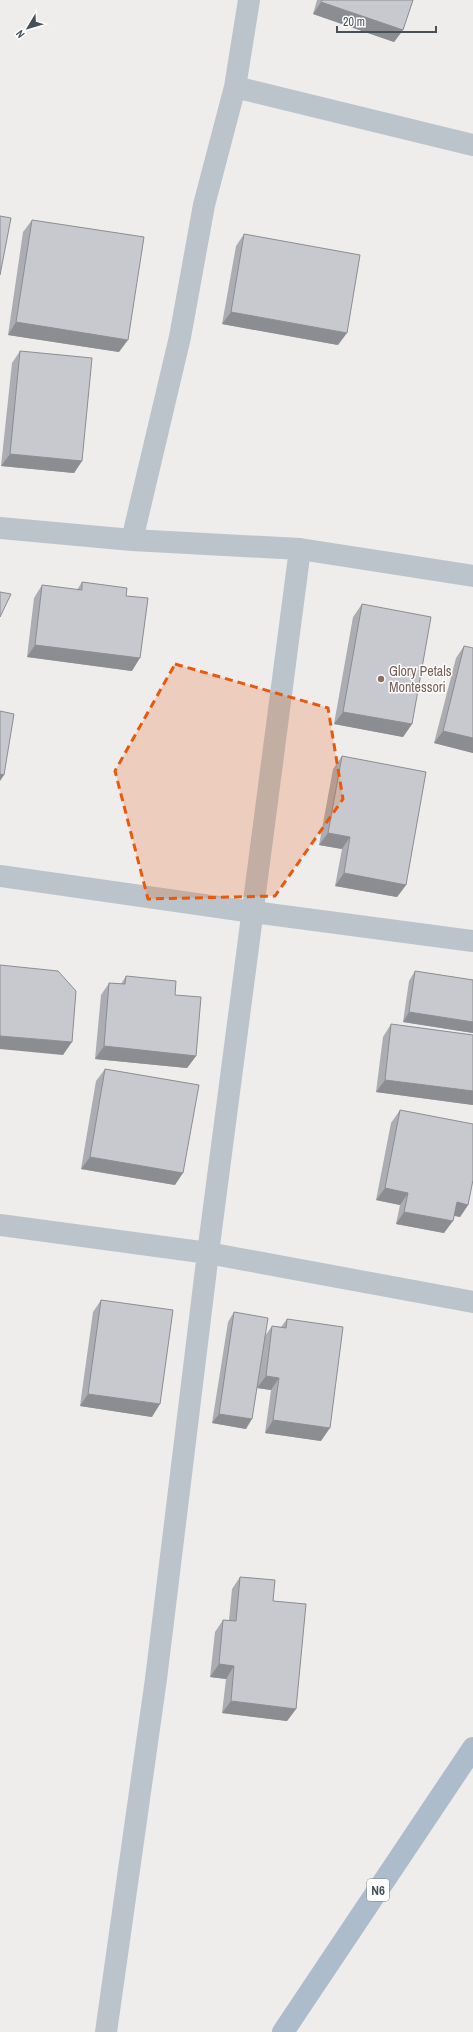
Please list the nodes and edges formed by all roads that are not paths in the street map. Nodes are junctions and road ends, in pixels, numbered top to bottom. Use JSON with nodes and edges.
{"nodes":[{"id":1,"x":249,"y":0,"type":"edge"},
{"id":2,"x":235,"y":87,"type":"junction"},
{"id":3,"x":473,"y":145,"type":"edge"},
{"id":4,"x":0,"y":528,"type":"edge"},
{"id":5,"x":132,"y":540,"type":"junction"},
{"id":6,"x":300,"y":549,"type":"junction"},
{"id":7,"x":473,"y":576,"type":"edge"},
{"id":8,"x":0,"y":876,"type":"edge"},
{"id":9,"x":253,"y":912,"type":"junction"},
{"id":10,"x":473,"y":941,"type":"edge"},
{"id":11,"x":0,"y":1225,"type":"edge"},
{"id":12,"x":208,"y":1253,"type":"junction"},
{"id":13,"x":473,"y":1302,"type":"edge"},
{"id":14,"x":473,"y":1748,"type":"edge"},
{"id":15,"x":106,"y":2032,"type":"edge"},
{"id":16,"x":284,"y":2032,"type":"edge"}],
"edges":[{"from":1,"to":2,"type":"street"},
{"from":2,"to":3,"type":"street"},
{"from":2,"to":5,"type":"street"},
{"from":4,"to":5,"type":"street"},
{"from":5,"to":6,"type":"street"},
{"from":6,"to":7,"type":"street"},
{"from":6,"to":9,"type":"street"},
{"from":8,"to":9,"type":"street"},
{"from":9,"to":10,"type":"street"},
{"from":9,"to":12,"type":"street"},
{"from":11,"to":12,"type":"street"},
{"from":12,"to":13,"type":"street"},
{"from":12,"to":15,"type":"street"},
{"from":14,"to":16,"type":"main road","number":"N6"}]}
